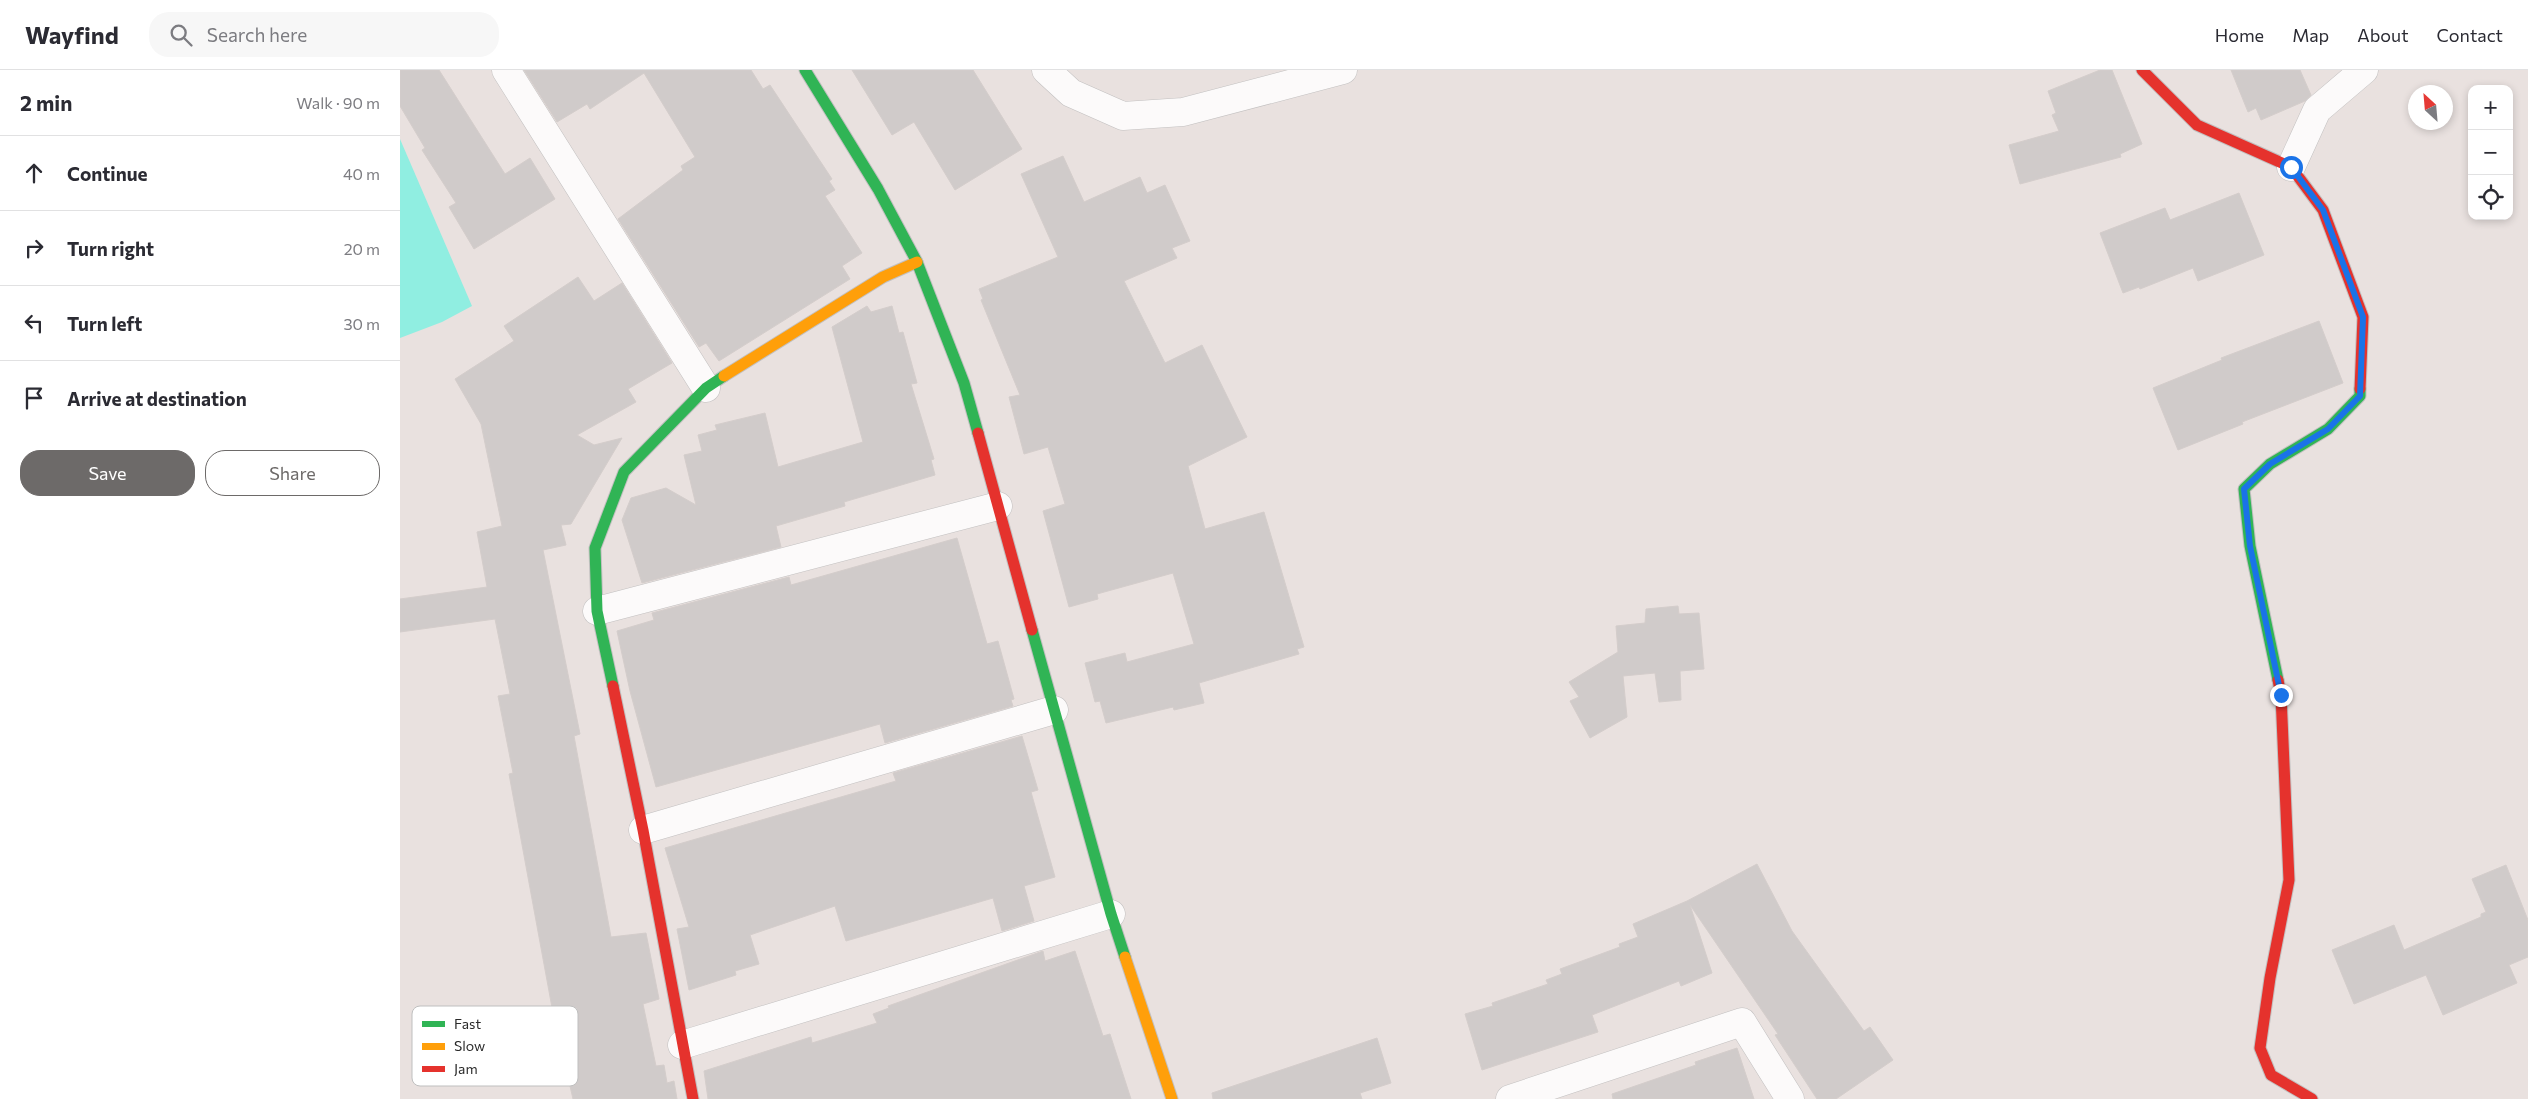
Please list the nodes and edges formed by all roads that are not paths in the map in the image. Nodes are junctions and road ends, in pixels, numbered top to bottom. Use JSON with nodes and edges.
{"nodes":[{"id":1,"x":506,"y":70,"type":"edge"},
{"id":2,"x":805,"y":70,"type":"edge"},
{"id":3,"x":1046,"y":70,"type":"edge"},
{"id":4,"x":1343,"y":70,"type":"edge"},
{"id":5,"x":2142,"y":70,"type":"edge"},
{"id":6,"x":2364,"y":70,"type":"edge"},
{"id":7,"x":2291,"y":167,"type":"junction"},
{"id":8,"x":917,"y":262,"type":"junction"},
{"id":9,"x":706,"y":388,"type":"junction"},
{"id":10,"x":998,"y":506,"type":"junction"},
{"id":11,"x":597,"y":611,"type":"junction"},
{"id":12,"x":1054,"y":710,"type":"junction"},
{"id":13,"x":643,"y":830,"type":"junction"},
{"id":14,"x":1111,"y":914,"type":"junction"},
{"id":15,"x":682,"y":1045,"type":"junction"},
{"id":16,"x":693,"y":1099,"type":"edge"},
{"id":17,"x":1172,"y":1099,"type":"edge"},
{"id":18,"x":1510,"y":1099,"type":"edge"},
{"id":19,"x":1790,"y":1099,"type":"edge"},
{"id":20,"x":2312,"y":1099,"type":"edge"}],
"edges":[{"from":1,"to":9,"type":"street"},
{"from":2,"to":8,"type":"street"},
{"from":3,"to":4,"type":"street"},
{"from":5,"to":7,"type":"street"},
{"from":6,"to":7,"type":"street"},
{"from":7,"to":20,"type":"street"},
{"from":8,"to":9,"type":"street"},
{"from":8,"to":10,"type":"street"},
{"from":9,"to":11,"type":"street"},
{"from":10,"to":11,"type":"street"},
{"from":10,"to":12,"type":"street"},
{"from":11,"to":13,"type":"street"},
{"from":12,"to":13,"type":"street"},
{"from":12,"to":14,"type":"street"},
{"from":13,"to":15,"type":"street"},
{"from":14,"to":15,"type":"street"},
{"from":14,"to":17,"type":"street"},
{"from":15,"to":16,"type":"street"},
{"from":18,"to":19,"type":"street"}]}
